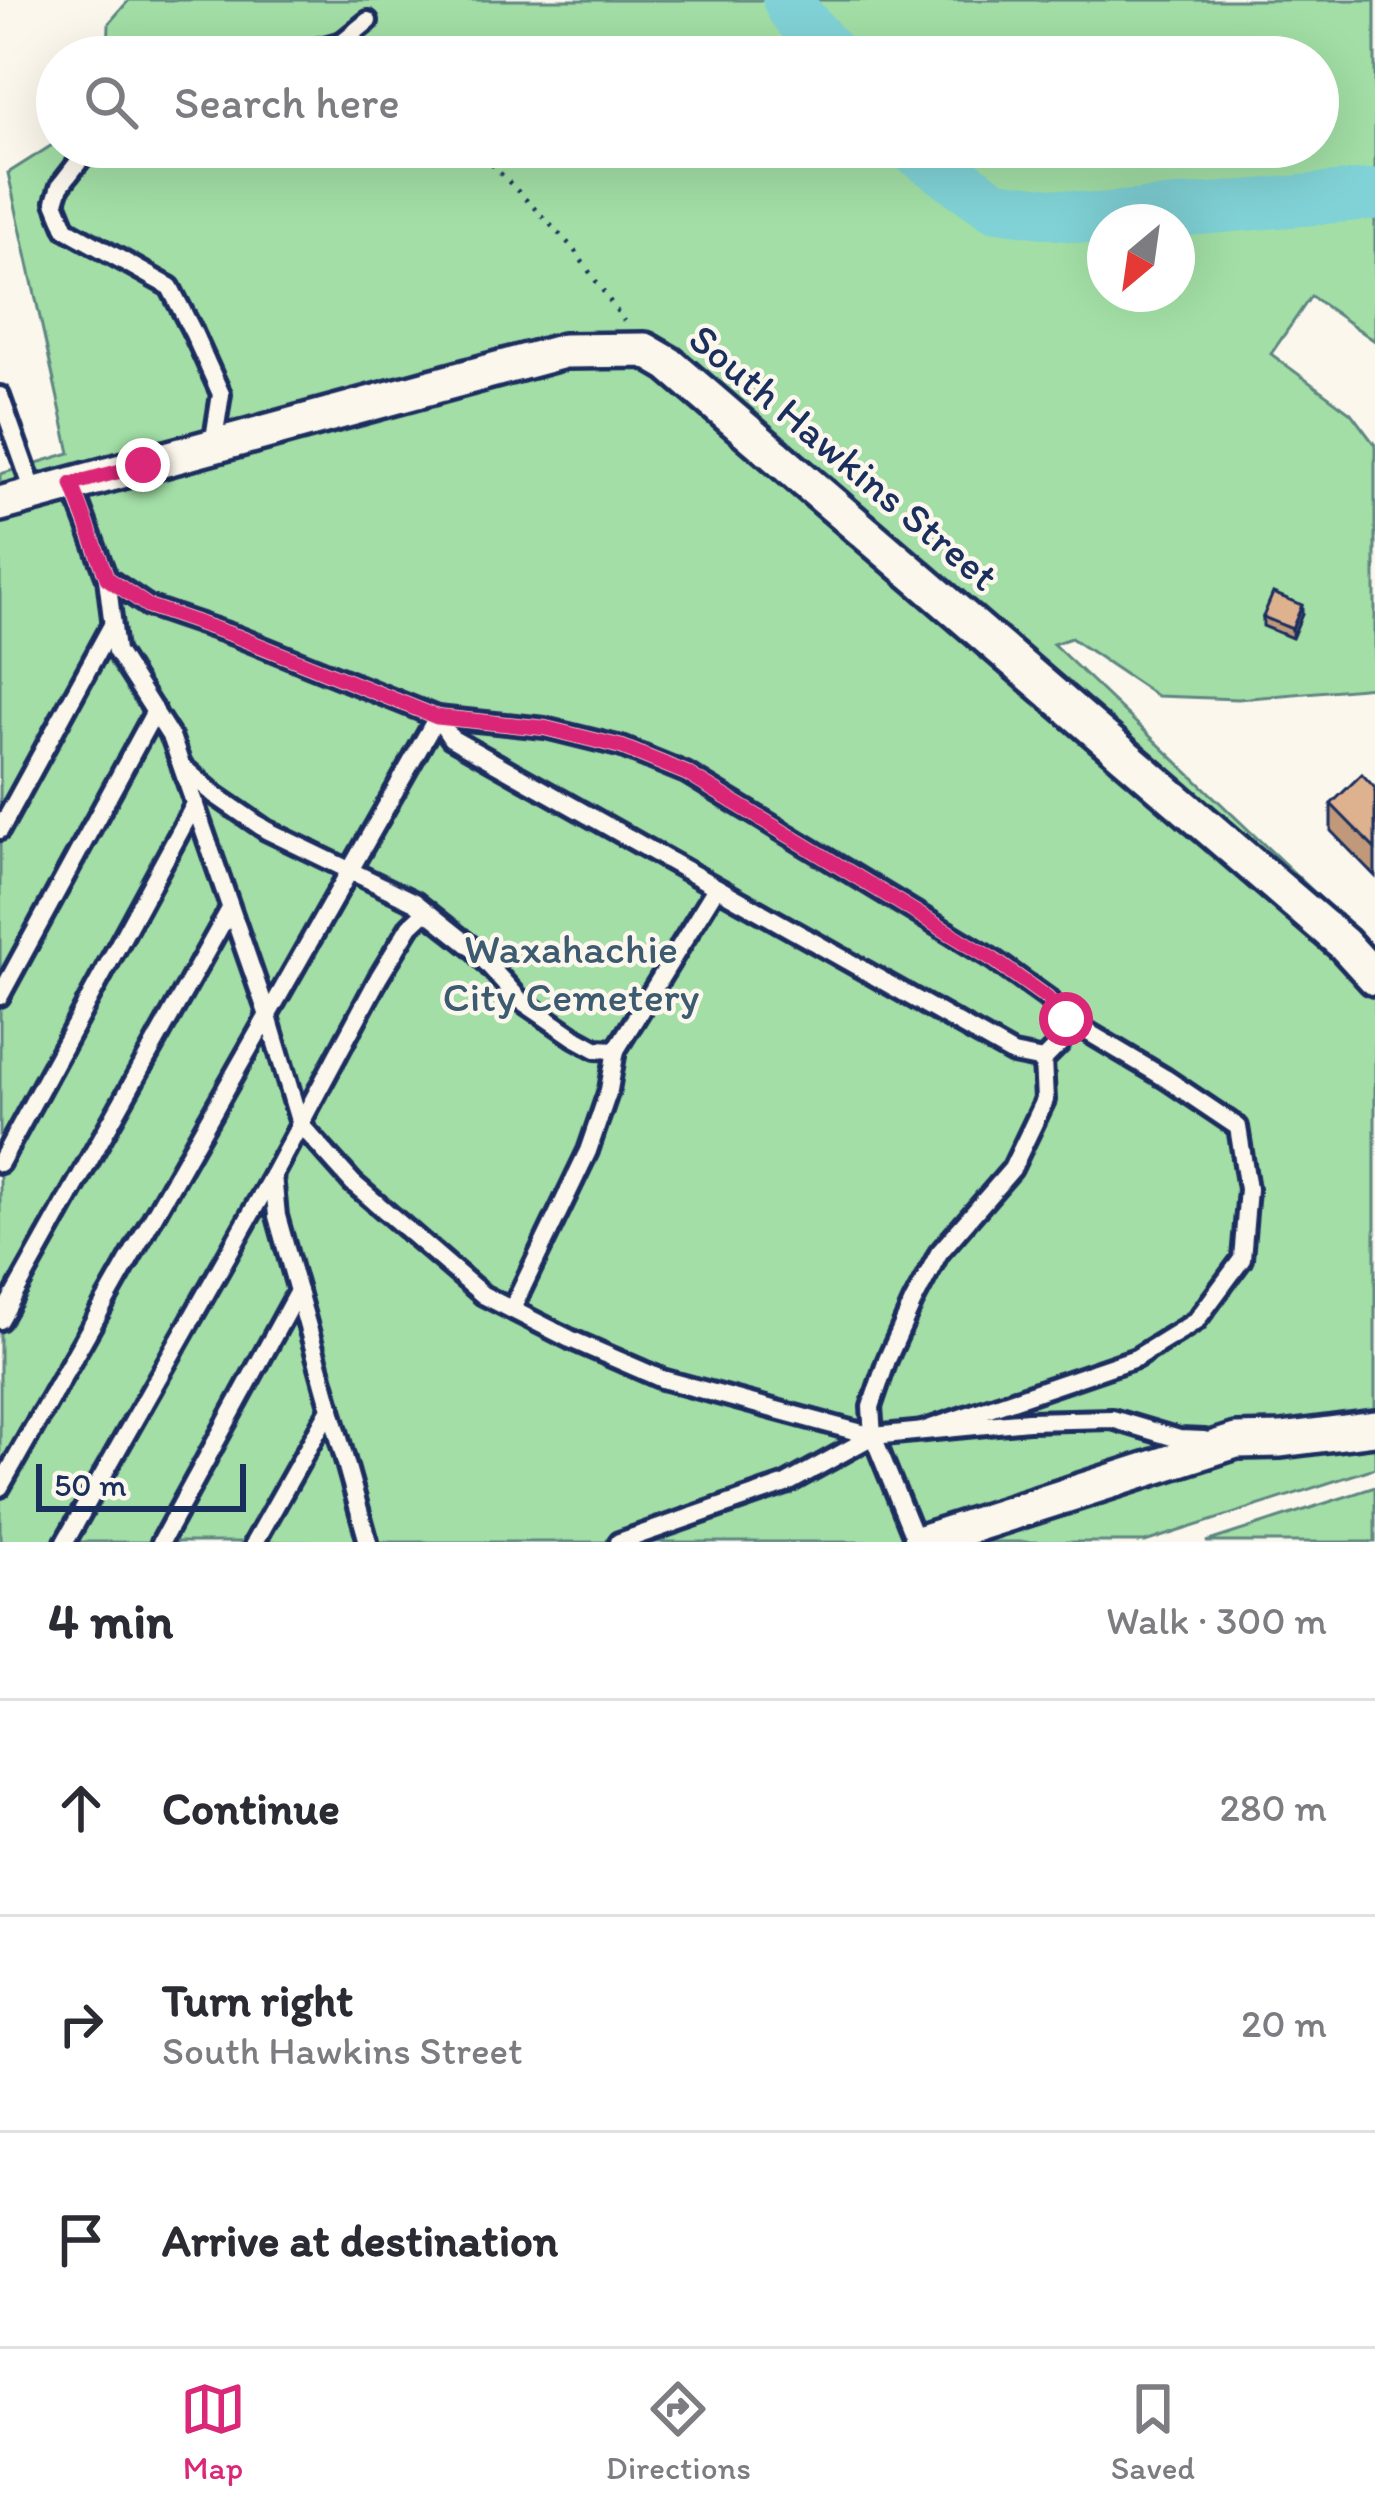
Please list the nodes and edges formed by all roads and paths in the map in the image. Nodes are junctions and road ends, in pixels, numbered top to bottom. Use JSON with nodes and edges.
{"nodes":[{"id":1,"x":368,"y":21,"type":"dead end"},
{"id":2,"x":349,"y":36,"type":"edge"},
{"id":3,"x":74,"y":168,"type":"edge"},
{"id":4,"x":495,"y":168,"type":"edge"},
{"id":5,"x":645,"y":350,"type":"junction"},
{"id":6,"x":0,"y":396,"type":"edge"},
{"id":7,"x":213,"y":446,"type":"junction"},
{"id":8,"x":72,"y":484,"type":"junction"},
{"id":9,"x":35,"y":495,"type":"junction"},
{"id":10,"x":0,"y":504,"type":"edge"},
{"id":11,"x":107,"y":578,"type":"junction"},
{"id":12,"x":113,"y":623,"type":"junction"},
{"id":13,"x":155,"y":711,"type":"junction"},
{"id":14,"x":437,"y":717,"type":"junction"},
{"id":15,"x":182,"y":766,"type":"junction"},
{"id":16,"x":195,"y":804,"type":"junction"},
{"id":17,"x":0,"y":830,"type":"edge"},
{"id":18,"x":350,"y":869,"type":"junction"},
{"id":19,"x":716,"y":888,"type":"junction"},
{"id":20,"x":230,"y":909,"type":"junction"},
{"id":21,"x":426,"y":910,"type":"junction"},
{"id":22,"x":1375,"y":978,"type":"edge"},
{"id":23,"x":0,"y":996,"type":"edge"},
{"id":24,"x":267,"y":1013,"type":"junction"},
{"id":25,"x":1066,"y":1019,"type":"junction"},
{"id":26,"x":616,"y":1050,"type":"junction"},
{"id":27,"x":1043,"y":1060,"type":"junction"},
{"id":28,"x":300,"y":1124,"type":"junction"},
{"id":29,"x":0,"y":1163,"type":"edge"},
{"id":30,"x":272,"y":1175,"type":"junction"},
{"id":31,"x":298,"y":1291,"type":"junction"},
{"id":32,"x":512,"y":1310,"type":"junction"},
{"id":33,"x":0,"y":1320,"type":"edge"},
{"id":34,"x":331,"y":1407,"type":"junction"},
{"id":35,"x":1375,"y":1428,"type":"edge"},
{"id":36,"x":922,"y":1431,"type":"junction"},
{"id":37,"x":873,"y":1436,"type":"junction"},
{"id":38,"x":1236,"y":1441,"type":"junction"},
{"id":39,"x":0,"y":1487,"type":"edge"},
{"id":40,"x":65,"y":1542,"type":"edge"},
{"id":41,"x":161,"y":1542,"type":"edge"},
{"id":42,"x":255,"y":1542,"type":"edge"},
{"id":43,"x":368,"y":1542,"type":"edge"},
{"id":44,"x":619,"y":1542,"type":"edge"},
{"id":45,"x":918,"y":1542,"type":"edge"}],
"edges":[{"from":1,"to":2,"type":"lane"},
{"from":3,"to":7,"type":"lane"},
{"from":4,"to":5,"type":"path"},
{"from":5,"to":7,"type":"street","name":"South Hawkins Street"},
{"from":5,"to":22,"type":"street","name":"South Hawkins Street"},
{"from":6,"to":9,"type":"lane"},
{"from":7,"to":8,"type":"street","name":"South Hawkins Street"},
{"from":8,"to":9,"type":"street","name":"South Hawkins Street"},
{"from":8,"to":11,"type":"lane"},
{"from":9,"to":10,"type":"street","name":"South Hawkins Street"},
{"from":11,"to":12,"type":"lane"},
{"from":11,"to":14,"type":"lane"},
{"from":12,"to":13,"type":"lane"},
{"from":12,"to":17,"type":"lane"},
{"from":13,"to":15,"type":"lane"},
{"from":13,"to":23,"type":"lane"},
{"from":14,"to":18,"type":"lane"},
{"from":14,"to":19,"type":"lane"},
{"from":14,"to":25,"type":"lane"},
{"from":15,"to":16,"type":"lane"},
{"from":15,"to":18,"type":"lane"},
{"from":16,"to":20,"type":"lane"},
{"from":16,"to":29,"type":"lane"},
{"from":18,"to":21,"type":"lane"},
{"from":18,"to":24,"type":"lane"},
{"from":19,"to":26,"type":"lane"},
{"from":19,"to":27,"type":"lane"},
{"from":20,"to":24,"type":"lane"},
{"from":20,"to":33,"type":"lane"},
{"from":21,"to":26,"type":"lane"},
{"from":21,"to":28,"type":"lane"},
{"from":24,"to":28,"type":"lane"},
{"from":24,"to":39,"type":"lane"},
{"from":25,"to":27,"type":"lane"},
{"from":25,"to":36,"type":"lane"},
{"from":26,"to":32,"type":"lane"},
{"from":27,"to":37,"type":"lane"},
{"from":28,"to":30,"type":"lane"},
{"from":28,"to":32,"type":"lane"},
{"from":30,"to":31,"type":"lane"},
{"from":30,"to":40,"type":"lane"},
{"from":31,"to":34,"type":"lane"},
{"from":31,"to":41,"type":"lane"},
{"from":32,"to":37,"type":"lane"},
{"from":34,"to":42,"type":"lane"},
{"from":34,"to":43,"type":"lane"},
{"from":35,"to":38,"type":"street"},
{"from":36,"to":37,"type":"lane"},
{"from":36,"to":38,"type":"lane"},
{"from":37,"to":44,"type":"lane"},
{"from":37,"to":45,"type":"lane"},
{"from":38,"to":45,"type":"street"}]}
